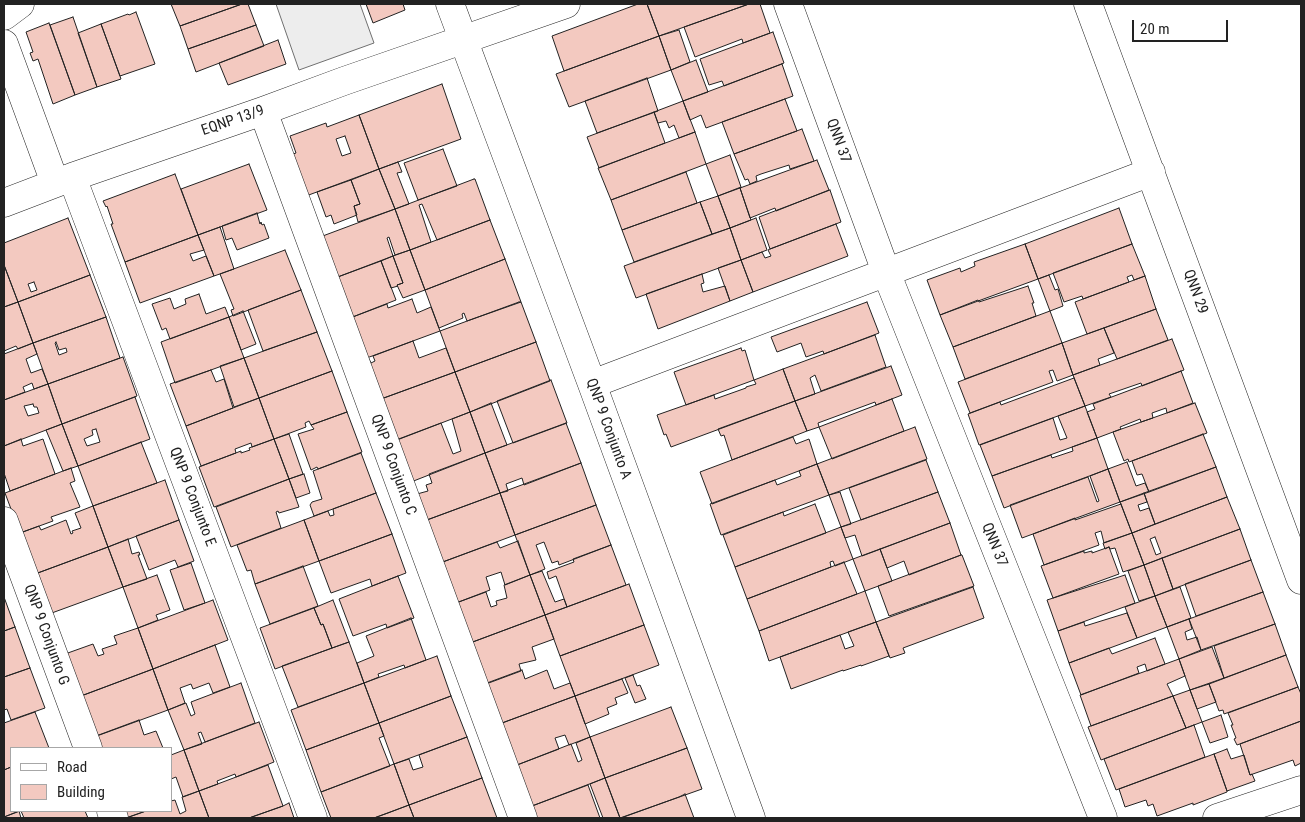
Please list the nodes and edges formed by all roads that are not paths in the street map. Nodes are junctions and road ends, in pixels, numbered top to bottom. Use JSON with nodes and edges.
{"nodes":[{"id":1,"x":20,"y":4,"type":"edge"},
{"id":2,"x":450,"y":4,"type":"edge"},
{"id":3,"x":566,"y":4,"type":"edge"},
{"id":4,"x":1088,"y":4,"type":"edge"},
{"id":5,"x":795,"y":6,"type":"edge"},
{"id":6,"x":4,"y":16,"type":"edge"},
{"id":7,"x":463,"y":40,"type":"junction"},
{"id":8,"x":4,"y":44,"type":"edge"},
{"id":9,"x":263,"y":111,"type":"junction"},
{"id":10,"x":1151,"y":172,"type":"junction"},
{"id":11,"x":64,"y":180,"type":"junction"},
{"id":12,"x":4,"y":203,"type":"edge"},
{"id":13,"x":886,"y":272,"type":"junction"},
{"id":14,"x":592,"y":384,"type":"junction"},
{"id":15,"x":4,"y":521,"type":"edge"},
{"id":16,"x":1301,"y":580,"type":"edge"},
{"id":17,"x":88,"y":747,"type":"edge"},
{"id":18,"x":1301,"y":790,"type":"edge"},
{"id":19,"x":313,"y":818,"type":"edge"},
{"id":20,"x":523,"y":818,"type":"edge"},
{"id":21,"x":751,"y":818,"type":"edge"},
{"id":22,"x":1103,"y":818,"type":"edge"},
{"id":23,"x":1217,"y":818,"type":"edge"}],
"edges":[{"from":1,"to":6,"type":"street"},
{"from":2,"to":7,"type":"street","name":"QNP 9 Conjunto A"},
{"from":3,"to":7,"type":"street"},
{"from":4,"to":10,"type":"street","name":"QNN 29"},
{"from":5,"to":13,"type":"street","name":"QNN 37"},
{"from":7,"to":9,"type":"street","name":"EQNP 13/9"},
{"from":7,"to":14,"type":"street","name":"QNP 9 Conjunto A"},
{"from":8,"to":11,"type":"street","name":"QNP 9 Conjunto E"},
{"from":9,"to":11,"type":"street","name":"EQNP 13/9"},
{"from":9,"to":20,"type":"street","name":"QNP 9 Conjunto C"},
{"from":10,"to":13,"type":"street"},
{"from":10,"to":16,"type":"street","name":"QNN 29"},
{"from":11,"to":12,"type":"street","name":"EQNP 13/9"},
{"from":11,"to":19,"type":"street","name":"QNP 9 Conjunto E"},
{"from":13,"to":14,"type":"street"},
{"from":13,"to":22,"type":"street","name":"QNN 37"},
{"from":14,"to":21,"type":"street","name":"QNP 9 Conjunto A"},
{"from":15,"to":17,"type":"street","name":"QNP 9 Conjunto G"},
{"from":18,"to":23,"type":"street"}]}
